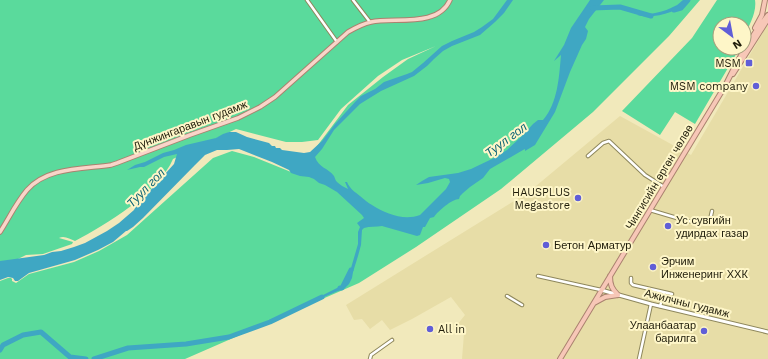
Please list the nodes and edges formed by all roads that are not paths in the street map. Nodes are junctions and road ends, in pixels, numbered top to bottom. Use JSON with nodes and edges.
{"nodes":[{"id":1,"x":307,"y":0,"type":"edge"},
{"id":2,"x":353,"y":0,"type":"edge"},
{"id":3,"x":450,"y":0,"type":"edge"},
{"id":4,"x":765,"y":0,"type":"edge"},
{"id":5,"x":768,"y":15,"type":"edge"},
{"id":6,"x":768,"y":19,"type":"edge"},
{"id":7,"x":370,"y":22,"type":"junction"},
{"id":8,"x":337,"y":42,"type":"junction"},
{"id":9,"x":734,"y":69,"type":"junction"},
{"id":10,"x":725,"y":86,"type":"junction"},
{"id":11,"x":588,"y":156,"type":"dead end"},
{"id":12,"x":664,"y":187,"type":"junction"},
{"id":13,"x":649,"y":210,"type":"junction"},
{"id":14,"x":712,"y":211,"type":"dead end"},
{"id":15,"x":0,"y":232,"type":"edge"},
{"id":16,"x":538,"y":276,"type":"dead end"},
{"id":17,"x":610,"y":276,"type":"junction"},
{"id":18,"x":631,"y":278,"type":"dead end"},
{"id":19,"x":601,"y":290,"type":"junction"},
{"id":20,"x":664,"y":293,"type":"junction"},
{"id":21,"x":672,"y":294,"type":"dead end"},
{"id":22,"x":618,"y":295,"type":"junction"},
{"id":23,"x":507,"y":296,"type":"dead end"},
{"id":24,"x":593,"y":304,"type":"junction"},
{"id":25,"x":652,"y":304,"type":"junction"},
{"id":26,"x":522,"y":305,"type":"dead end"},
{"id":27,"x":660,"y":306,"type":"junction"},
{"id":28,"x":768,"y":332,"type":"edge"},
{"id":29,"x":392,"y":340,"type":"dead end"},
{"id":30,"x":370,"y":359,"type":"edge"},
{"id":31,"x":560,"y":359,"type":"edge"},
{"id":32,"x":639,"y":359,"type":"edge"}],
"edges":[{"from":1,"to":8,"type":"street"},
{"from":2,"to":7,"type":"street"},
{"from":3,"to":7,"type":"main road","name":"Дүнжингаравын гудамж"},
{"from":4,"to":9,"type":"highway"},
{"from":5,"to":9,"type":"highway","name":"Чингисийн өргөн чөлөө"},
{"from":6,"to":10,"type":"highway","name":"Чингисийн өргөн чөлөө"},
{"from":7,"to":8,"type":"main road","name":"Дүнжингаравын гудамж"},
{"from":8,"to":15,"type":"main road","name":"Дүнжингаравын гудамж"},
{"from":9,"to":10,"type":"highway","name":"Чингисийн өргөн чөлөө"},
{"from":10,"to":12,"type":"highway","name":"Чингисийн өргөн чөлөө"},
{"from":11,"to":12,"type":"street"},
{"from":12,"to":13,"type":"highway","name":"Чингисийн өргөн чөлөө"},
{"from":13,"to":14,"type":"street"},
{"from":13,"to":17,"type":"highway","name":"Чингисийн өргөн чөлөө"},
{"from":16,"to":19,"type":"street"},
{"from":17,"to":19,"type":"highway","name":"Чингисийн өргөн чөлөө"},
{"from":17,"to":22,"type":"highway"},
{"from":18,"to":20,"type":"street"},
{"from":19,"to":22,"type":"main road","name":"Ажилчны гудамж"},
{"from":19,"to":24,"type":"highway","name":"Чингисийн өргөн чөлөө"},
{"from":20,"to":21,"type":"street"},
{"from":20,"to":27,"type":"street"},
{"from":22,"to":24,"type":"highway"},
{"from":22,"to":25,"type":"main road","name":"Ажилчны гудамж"},
{"from":23,"to":26,"type":"street"},
{"from":24,"to":31,"type":"highway","name":"Чингисийн өргөн чөлөө"},
{"from":25,"to":27,"type":"main road","name":"Ажилчны гудамж"},
{"from":25,"to":32,"type":"street"},
{"from":27,"to":28,"type":"main road","name":"Ажилчны гудамж"},
{"from":29,"to":30,"type":"street"}]}
